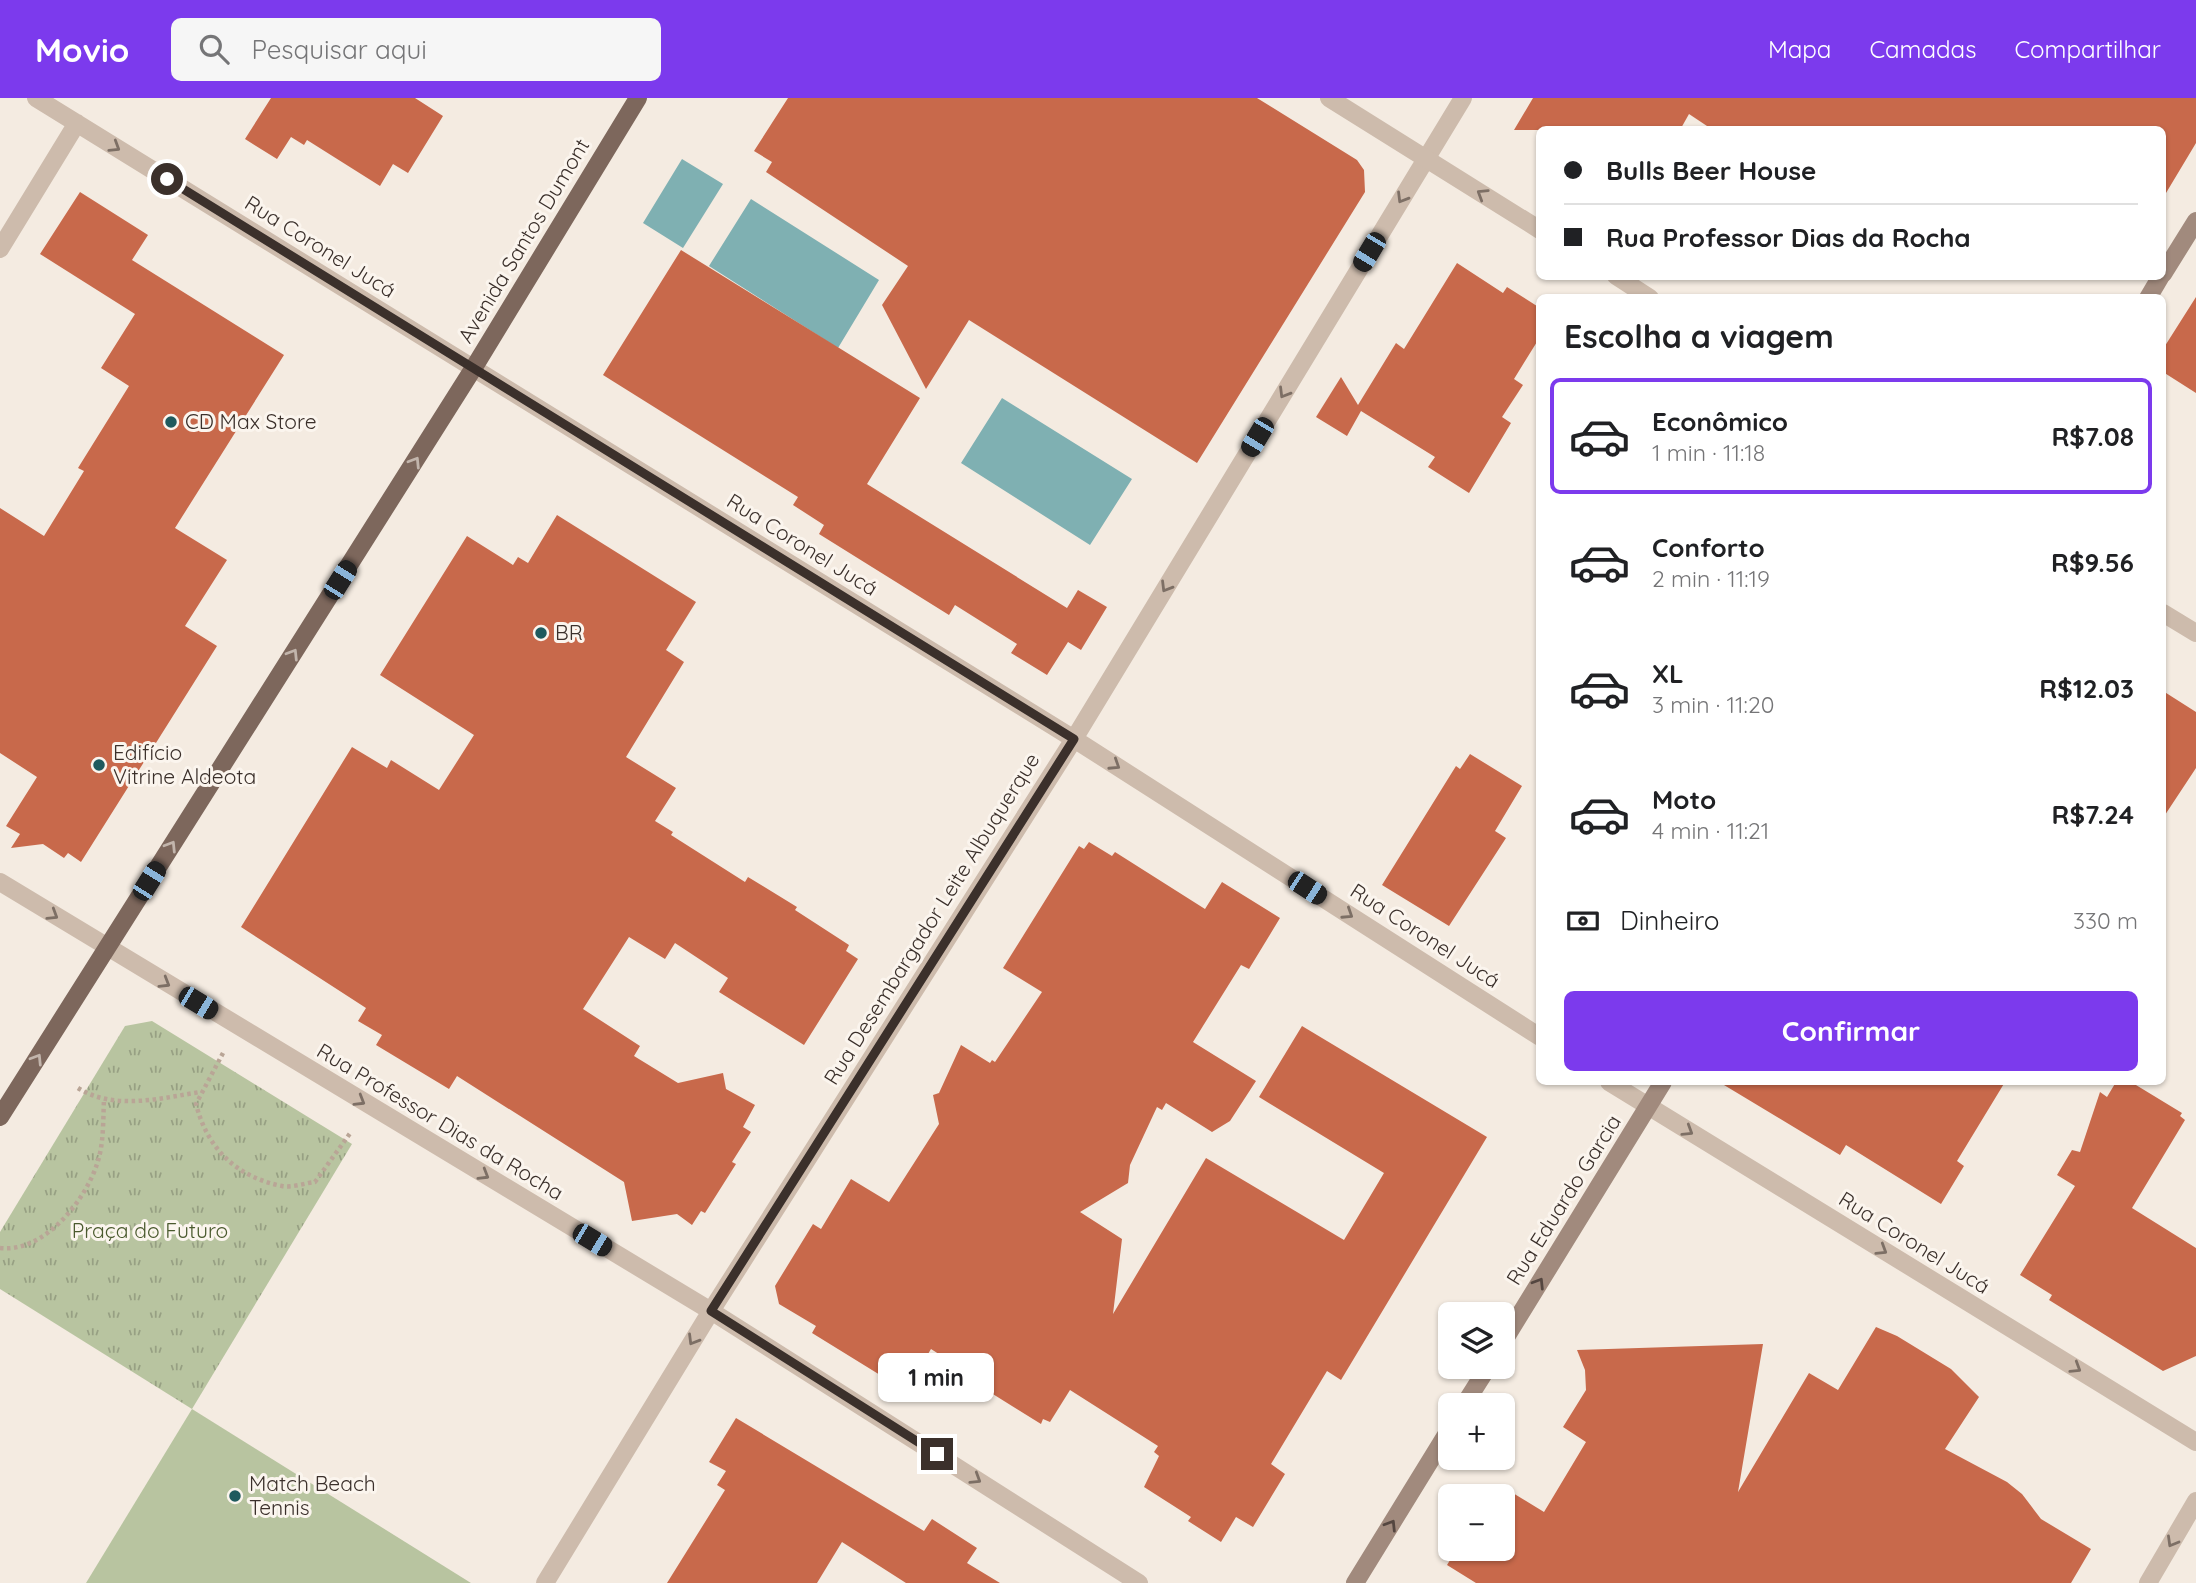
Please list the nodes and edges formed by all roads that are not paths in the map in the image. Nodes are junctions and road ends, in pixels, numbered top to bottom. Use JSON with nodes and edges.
{"nodes":[{"id":1,"x":36,"y":98,"type":"edge"},
{"id":2,"x":638,"y":98,"type":"edge"},
{"id":3,"x":1329,"y":98,"type":"edge"},
{"id":4,"x":1463,"y":98,"type":"edge"},
{"id":5,"x":77,"y":123,"type":"junction"},
{"id":6,"x":1426,"y":159,"type":"junction"},
{"id":7,"x":2196,"y":220,"type":"edge"},
{"id":8,"x":1536,"y":228,"type":"edge"},
{"id":9,"x":0,"y":249,"type":"edge"},
{"id":10,"x":2166,"y":269,"type":"edge"},
{"id":11,"x":1622,"y":280,"type":"edge"},
{"id":12,"x":1644,"y":294,"type":"edge"},
{"id":13,"x":473,"y":369,"type":"junction"},
{"id":14,"x":2166,"y":615,"type":"edge"},
{"id":15,"x":2196,"y":633,"type":"edge"},
{"id":16,"x":1074,"y":739,"type":"junction"},
{"id":17,"x":0,"y":882,"type":"edge"},
{"id":18,"x":107,"y":948,"type":"junction"},
{"id":19,"x":1536,"y":1034,"type":"edge"},
{"id":20,"x":1614,"y":1085,"type":"edge"},
{"id":21,"x":1661,"y":1085,"type":"edge"},
{"id":22,"x":1648,"y":1106,"type":"junction"},
{"id":23,"x":0,"y":1116,"type":"edge"},
{"id":24,"x":711,"y":1311,"type":"junction"},
{"id":25,"x":1515,"y":1322,"type":"edge"},
{"id":26,"x":2196,"y":1442,"type":"edge"},
{"id":27,"x":1438,"y":1448,"type":"edge"},
{"id":28,"x":2196,"y":1501,"type":"edge"},
{"id":29,"x":545,"y":1583,"type":"edge"},
{"id":30,"x":1139,"y":1583,"type":"edge"},
{"id":31,"x":1355,"y":1583,"type":"edge"},
{"id":32,"x":2148,"y":1583,"type":"edge"}],
"edges":[{"from":1,"to":5,"type":"street","name":"Rua Coronel Jucá"},
{"from":2,"to":13,"type":"main road","name":"Avenida Santos Dumont"},
{"from":3,"to":6,"type":"street"},
{"from":4,"to":6,"type":"street","name":"Rua Desembargador Leite Albuquerque"},
{"from":5,"to":9,"type":"street"},
{"from":5,"to":13,"type":"street","name":"Rua Coronel Jucá","one_way":true},
{"from":8,"to":6,"type":"street","one_way":true},
{"from":6,"to":16,"type":"street","name":"Rua Desembargador Leite Albuquerque","one_way":true},
{"from":7,"to":10,"type":"main road"},
{"from":11,"to":12,"type":"street"},
{"from":13,"to":16,"type":"street","name":"Rua Coronel Jucá"},
{"from":18,"to":13,"type":"main road","name":"Avenida Santos Dumont","one_way":true},
{"from":14,"to":15,"type":"street"},
{"from":16,"to":19,"type":"street","name":"Rua Coronel Jucá","one_way":true},
{"from":16,"to":24,"type":"street","name":"Rua Desembargador Leite Albuquerque"},
{"from":17,"to":18,"type":"street","name":"Rua Professor Dias da Rocha","one_way":true},
{"from":23,"to":18,"type":"main road","name":"Avenida Santos Dumont","one_way":true},
{"from":18,"to":24,"type":"street","name":"Rua Professor Dias da Rocha","one_way":true},
{"from":20,"to":22,"type":"street","name":"Rua Coronel Jucá"},
{"from":21,"to":22,"type":"main road","name":"Rua Eduardo Garcia"},
{"from":25,"to":22,"type":"main road","name":"Rua Eduardo Garcia","one_way":true},
{"from":22,"to":26,"type":"street","name":"Rua Coronel Jucá","one_way":true},
{"from":24,"to":29,"type":"street","name":"Rua Desembargador Leite Albuquerque","one_way":true},
{"from":24,"to":30,"type":"street","name":"Rua Professor Dias da Rocha","one_way":true},
{"from":31,"to":27,"type":"main road","one_way":true},
{"from":28,"to":32,"type":"street","one_way":true}]}
